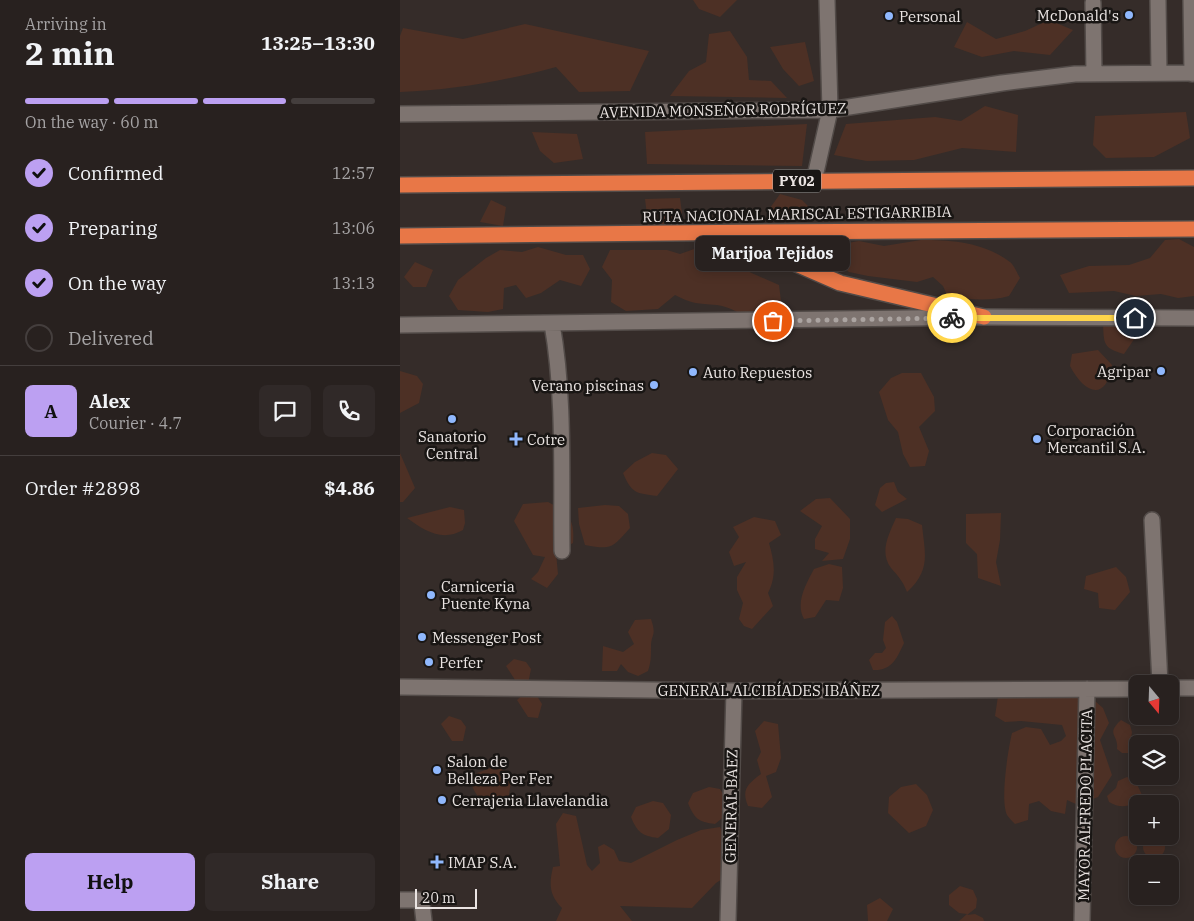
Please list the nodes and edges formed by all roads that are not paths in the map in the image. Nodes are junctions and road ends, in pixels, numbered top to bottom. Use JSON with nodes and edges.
{"nodes":[{"id":1,"x":827,"y":0,"type":"edge"},
{"id":2,"x":1158,"y":0,"type":"edge"},
{"id":3,"x":1191,"y":0,"type":"edge"},
{"id":4,"x":1093,"y":3,"type":"dead end"},
{"id":5,"x":1094,"y":74,"type":"junction"},
{"id":6,"x":1159,"y":74,"type":"junction"},
{"id":7,"x":1193,"y":74,"type":"edge"},
{"id":8,"x":830,"y":110,"type":"junction"},
{"id":9,"x":400,"y":114,"type":"edge"},
{"id":10,"x":1194,"y":178,"type":"edge"},
{"id":11,"x":814,"y":181,"type":"junction"},
{"id":12,"x":400,"y":185,"type":"edge"},
{"id":13,"x":1194,"y":229,"type":"edge"},
{"id":14,"x":726,"y":234,"type":"junction"},
{"id":15,"x":400,"y":236,"type":"edge"},
{"id":16,"x":984,"y":317,"type":"junction"},
{"id":17,"x":1194,"y":318,"type":"edge"},
{"id":18,"x":552,"y":324,"type":"junction"},
{"id":19,"x":400,"y":325,"type":"edge"},
{"id":20,"x":1152,"y":520,"type":"dead end"},
{"id":21,"x":562,"y":551,"type":"dead end"},
{"id":22,"x":1160,"y":675,"type":"edge"},
{"id":23,"x":400,"y":687,"type":"edge"},
{"id":24,"x":1179,"y":688,"type":"edge"},
{"id":25,"x":1194,"y":688,"type":"edge"},
{"id":26,"x":1087,"y":689,"type":"junction"},
{"id":27,"x":1129,"y":689,"type":"edge"},
{"id":28,"x":734,"y":691,"type":"junction"},
{"id":29,"x":400,"y":900,"type":"edge"},
{"id":30,"x":424,"y":921,"type":"edge"},
{"id":31,"x":728,"y":921,"type":"edge"},
{"id":32,"x":1082,"y":921,"type":"edge"}],
"edges":[{"from":1,"to":8,"type":"street"},
{"from":2,"to":6,"type":"street"},
{"from":3,"to":7,"type":"street"},
{"from":4,"to":5,"type":"street"},
{"from":5,"to":6,"type":"street","name":"AVENIDA MONSEÑOR RODRÍGUEZ"},
{"from":5,"to":8,"type":"street","name":"AVENIDA MONSEÑOR RODRÍGUEZ"},
{"from":6,"to":7,"type":"street","name":"AVENIDA MONSEÑOR RODRÍGUEZ"},
{"from":8,"to":9,"type":"street","name":"AVENIDA MONSEÑOR RODRÍGUEZ"},
{"from":8,"to":11,"type":"street"},
{"from":10,"to":11,"type":"highway","name":"RUTA NACIONAL MARISCAL ESTIGARRIBIA","number":"PY02"},
{"from":11,"to":12,"type":"highway","name":"RUTA NACIONAL MARISCAL ESTIGARRIBIA","number":"PY02"},
{"from":13,"to":14,"type":"highway","name":"RUTA NACIONAL MARISCAL ESTIGARRIBIA"},
{"from":14,"to":15,"type":"highway","name":"RUTA NACIONAL MARISCAL ESTIGARRIBIA"},
{"from":14,"to":16,"type":"highway"},
{"from":16,"to":17,"type":"street"},
{"from":16,"to":18,"type":"street"},
{"from":18,"to":19,"type":"street"},
{"from":18,"to":21,"type":"street"},
{"from":20,"to":22,"type":"street"},
{"from":23,"to":28,"type":"street","name":"GENERAL ALCIBÍADES IBÁÑEZ"},
{"from":24,"to":25,"type":"street"},
{"from":26,"to":27,"type":"street","name":"GENERAL ALCIBÍADES IBÁÑEZ"},
{"from":26,"to":28,"type":"street","name":"GENERAL ALCIBÍADES IBÁÑEZ"},
{"from":26,"to":32,"type":"street","name":"MAYOR ALFREDO PLACITA"},
{"from":28,"to":31,"type":"street","name":"GENERAL BAEZ"},
{"from":29,"to":30,"type":"street"}]}
